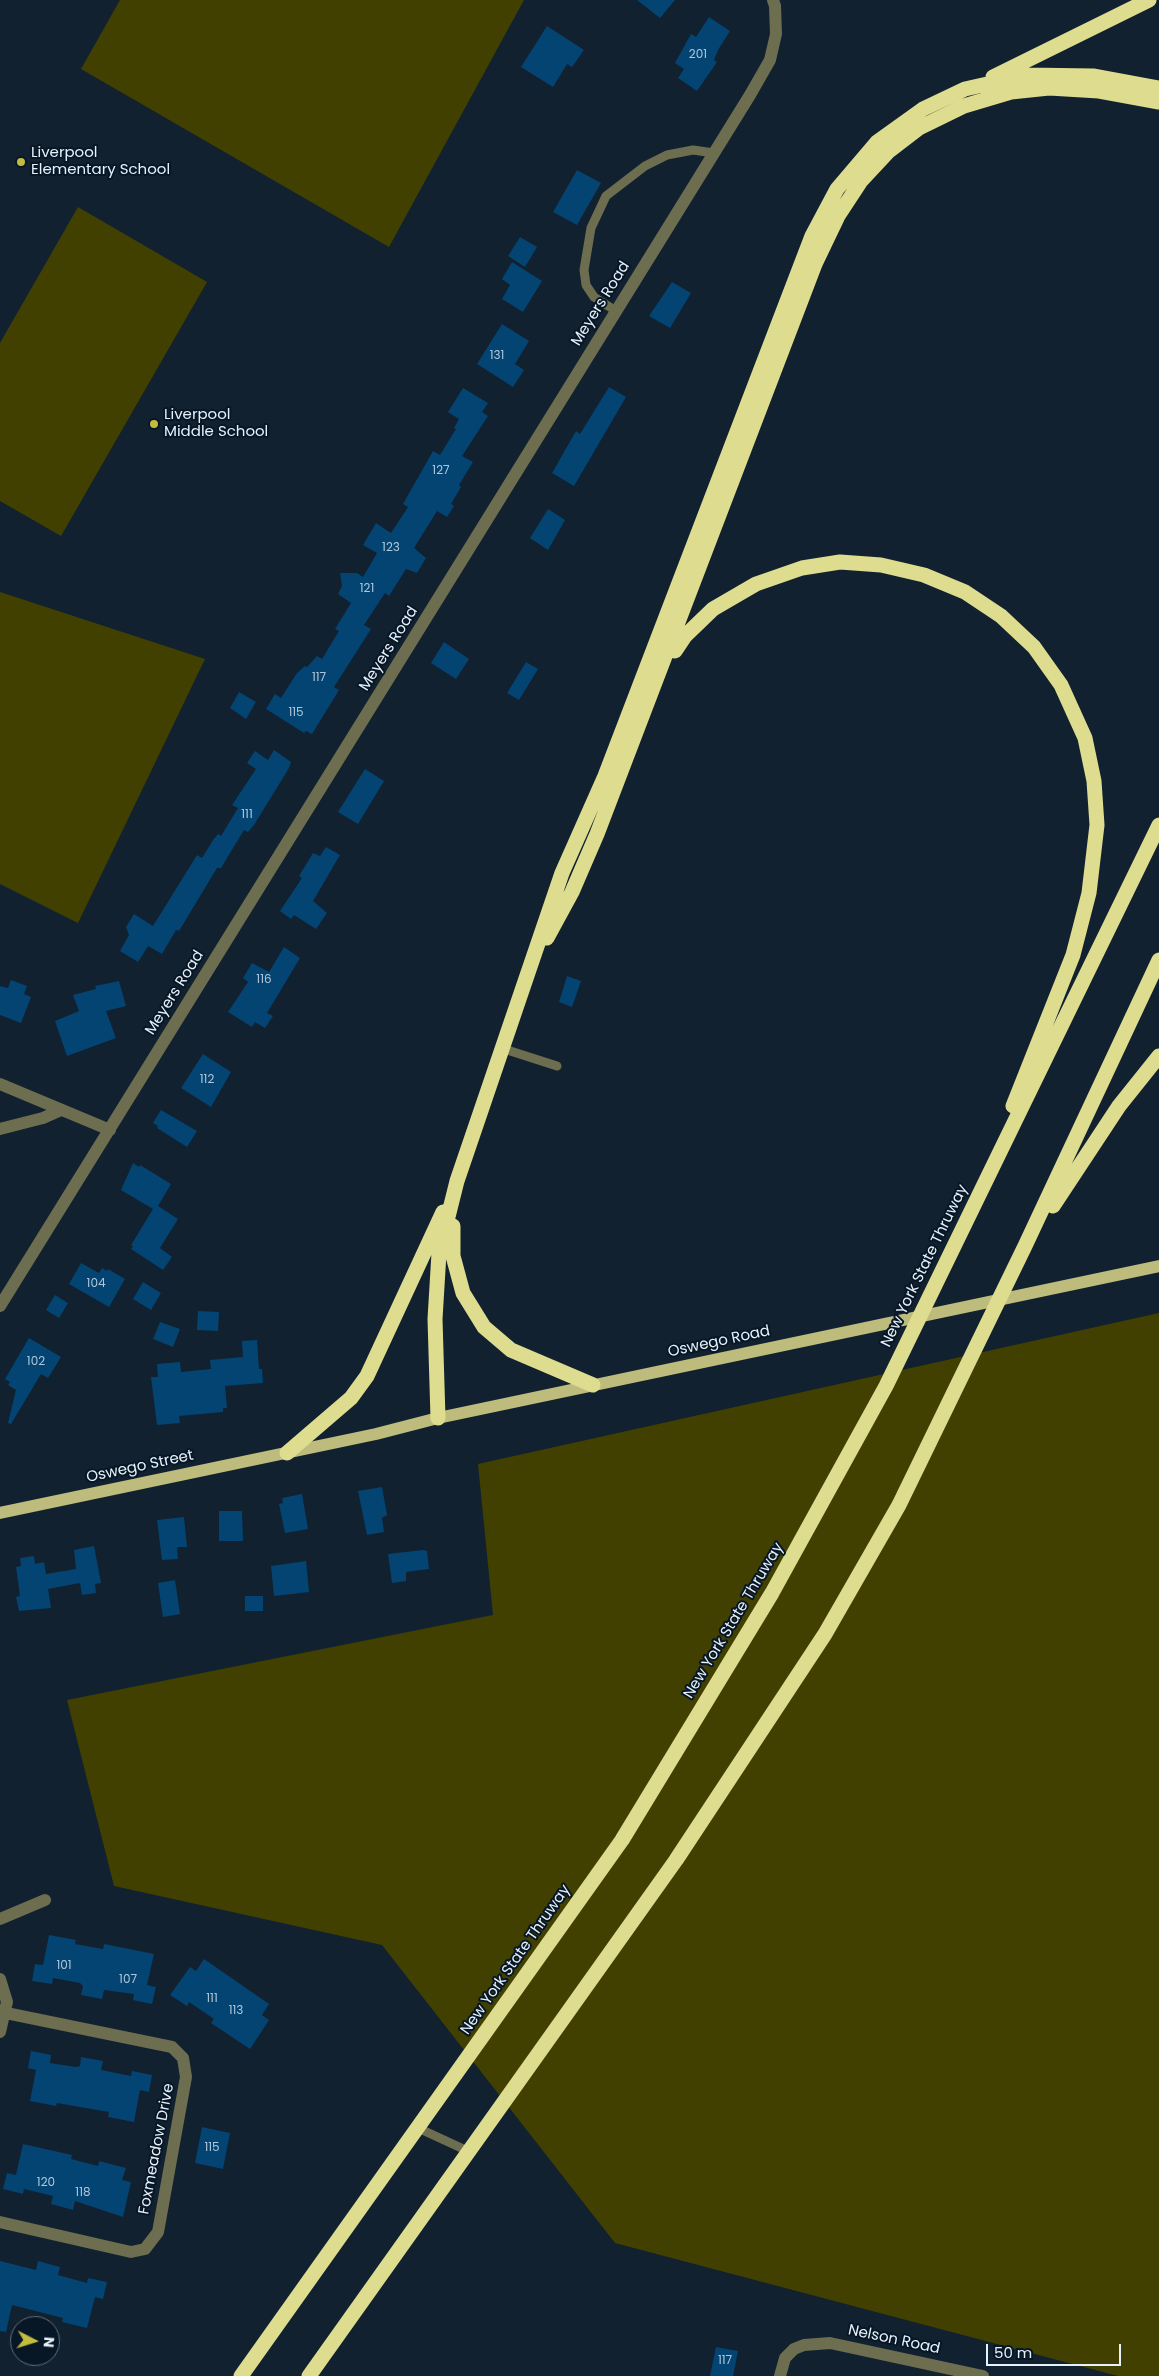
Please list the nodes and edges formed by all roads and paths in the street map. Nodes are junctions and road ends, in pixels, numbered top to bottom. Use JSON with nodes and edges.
{"nodes":[{"id":1,"x":772,"y":0,"type":"edge"},
{"id":2,"x":1148,"y":0,"type":"edge"},
{"id":3,"x":972,"y":87,"type":"junction"},
{"id":4,"x":1159,"y":88,"type":"edge"},
{"id":5,"x":1159,"y":102,"type":"edge"},
{"id":6,"x":714,"y":153,"type":"junction"},
{"id":7,"x":616,"y":311,"type":"junction"},
{"id":8,"x":661,"y":670,"type":"junction"},
{"id":9,"x":1159,"y":825,"type":"edge"},
{"id":10,"x":1159,"y":960,"type":"edge"},
{"id":11,"x":523,"y":983,"type":"junction"},
{"id":12,"x":501,"y":1048,"type":"junction"},
{"id":13,"x":1159,"y":1056,"type":"edge"},
{"id":14,"x":557,"y":1066,"type":"dead end"},
{"id":15,"x":0,"y":1084,"type":"edge"},
{"id":16,"x":61,"y":1110,"type":"junction"},
{"id":17,"x":0,"y":1129,"type":"edge"},
{"id":18,"x":110,"y":1130,"type":"junction"},
{"id":19,"x":1000,"y":1153,"type":"junction"},
{"id":20,"x":457,"y":1181,"type":"junction"},
{"id":21,"x":1025,"y":1246,"type":"junction"},
{"id":22,"x":1159,"y":1266,"type":"edge"},
{"id":23,"x":0,"y":1306,"type":"edge"},
{"id":24,"x":593,"y":1385,"type":"junction"},
{"id":25,"x":438,"y":1418,"type":"junction"},
{"id":26,"x":286,"y":1453,"type":"junction"},
{"id":27,"x":0,"y":1513,"type":"edge"},
{"id":28,"x":45,"y":1900,"type":"dead end"},
{"id":29,"x":0,"y":1919,"type":"edge"},
{"id":30,"x":0,"y":1979,"type":"edge"},
{"id":31,"x":6,"y":2013,"type":"junction"},
{"id":32,"x":0,"y":2032,"type":"edge"},
{"id":33,"x":418,"y":2128,"type":"junction"},
{"id":34,"x":470,"y":2152,"type":"junction"},
{"id":35,"x":0,"y":2222,"type":"edge"},
{"id":36,"x":241,"y":2376,"type":"edge"},
{"id":37,"x":309,"y":2376,"type":"edge"},
{"id":38,"x":780,"y":2376,"type":"edge"},
{"id":39,"x":983,"y":2376,"type":"edge"}],
"edges":[{"from":1,"to":6,"type":"street","name":"Meyers Road"},
{"from":2,"to":3,"type":"highway"},
{"from":3,"to":4,"type":"highway"},
{"from":3,"to":11,"type":"highway"},
{"from":5,"to":8,"type":"highway"},
{"from":6,"to":7,"type":"street","name":"Meyers Road"},
{"from":6,"to":7,"type":"lane"},
{"from":7,"to":18,"type":"street","name":"Meyers Road"},
{"from":8,"to":11,"type":"highway"},
{"from":8,"to":19,"type":"highway"},
{"from":9,"to":19,"type":"highway","name":"New York State Thruway"},
{"from":10,"to":21,"type":"highway"},
{"from":11,"to":12,"type":"highway"},
{"from":12,"to":14,"type":"lane"},
{"from":12,"to":20,"type":"highway"},
{"from":13,"to":21,"type":"highway"},
{"from":15,"to":16,"type":"street"},
{"from":16,"to":17,"type":"street"},
{"from":16,"to":18,"type":"street"},
{"from":18,"to":23,"type":"street","name":"Meyers Road"},
{"from":19,"to":33,"type":"highway","name":"New York State Thruway"},
{"from":20,"to":24,"type":"highway"},
{"from":20,"to":25,"type":"highway"},
{"from":20,"to":26,"type":"highway"},
{"from":21,"to":34,"type":"highway"},
{"from":22,"to":24,"type":"main road","name":"Oswego Road"},
{"from":24,"to":25,"type":"main road","name":"Oswego Road"},
{"from":25,"to":26,"type":"main road","name":"Oswego Road"},
{"from":26,"to":27,"type":"main road","name":"Oswego Street"},
{"from":28,"to":29,"type":"street"},
{"from":30,"to":31,"type":"street"},
{"from":31,"to":32,"type":"street"},
{"from":31,"to":35,"type":"street","name":"Foxmeadow Drive"},
{"from":33,"to":34,"type":"lane"},
{"from":33,"to":36,"type":"highway","name":"New York State Thruway"},
{"from":34,"to":37,"type":"highway"},
{"from":38,"to":39,"type":"street","name":"Nelson Road"}]}
